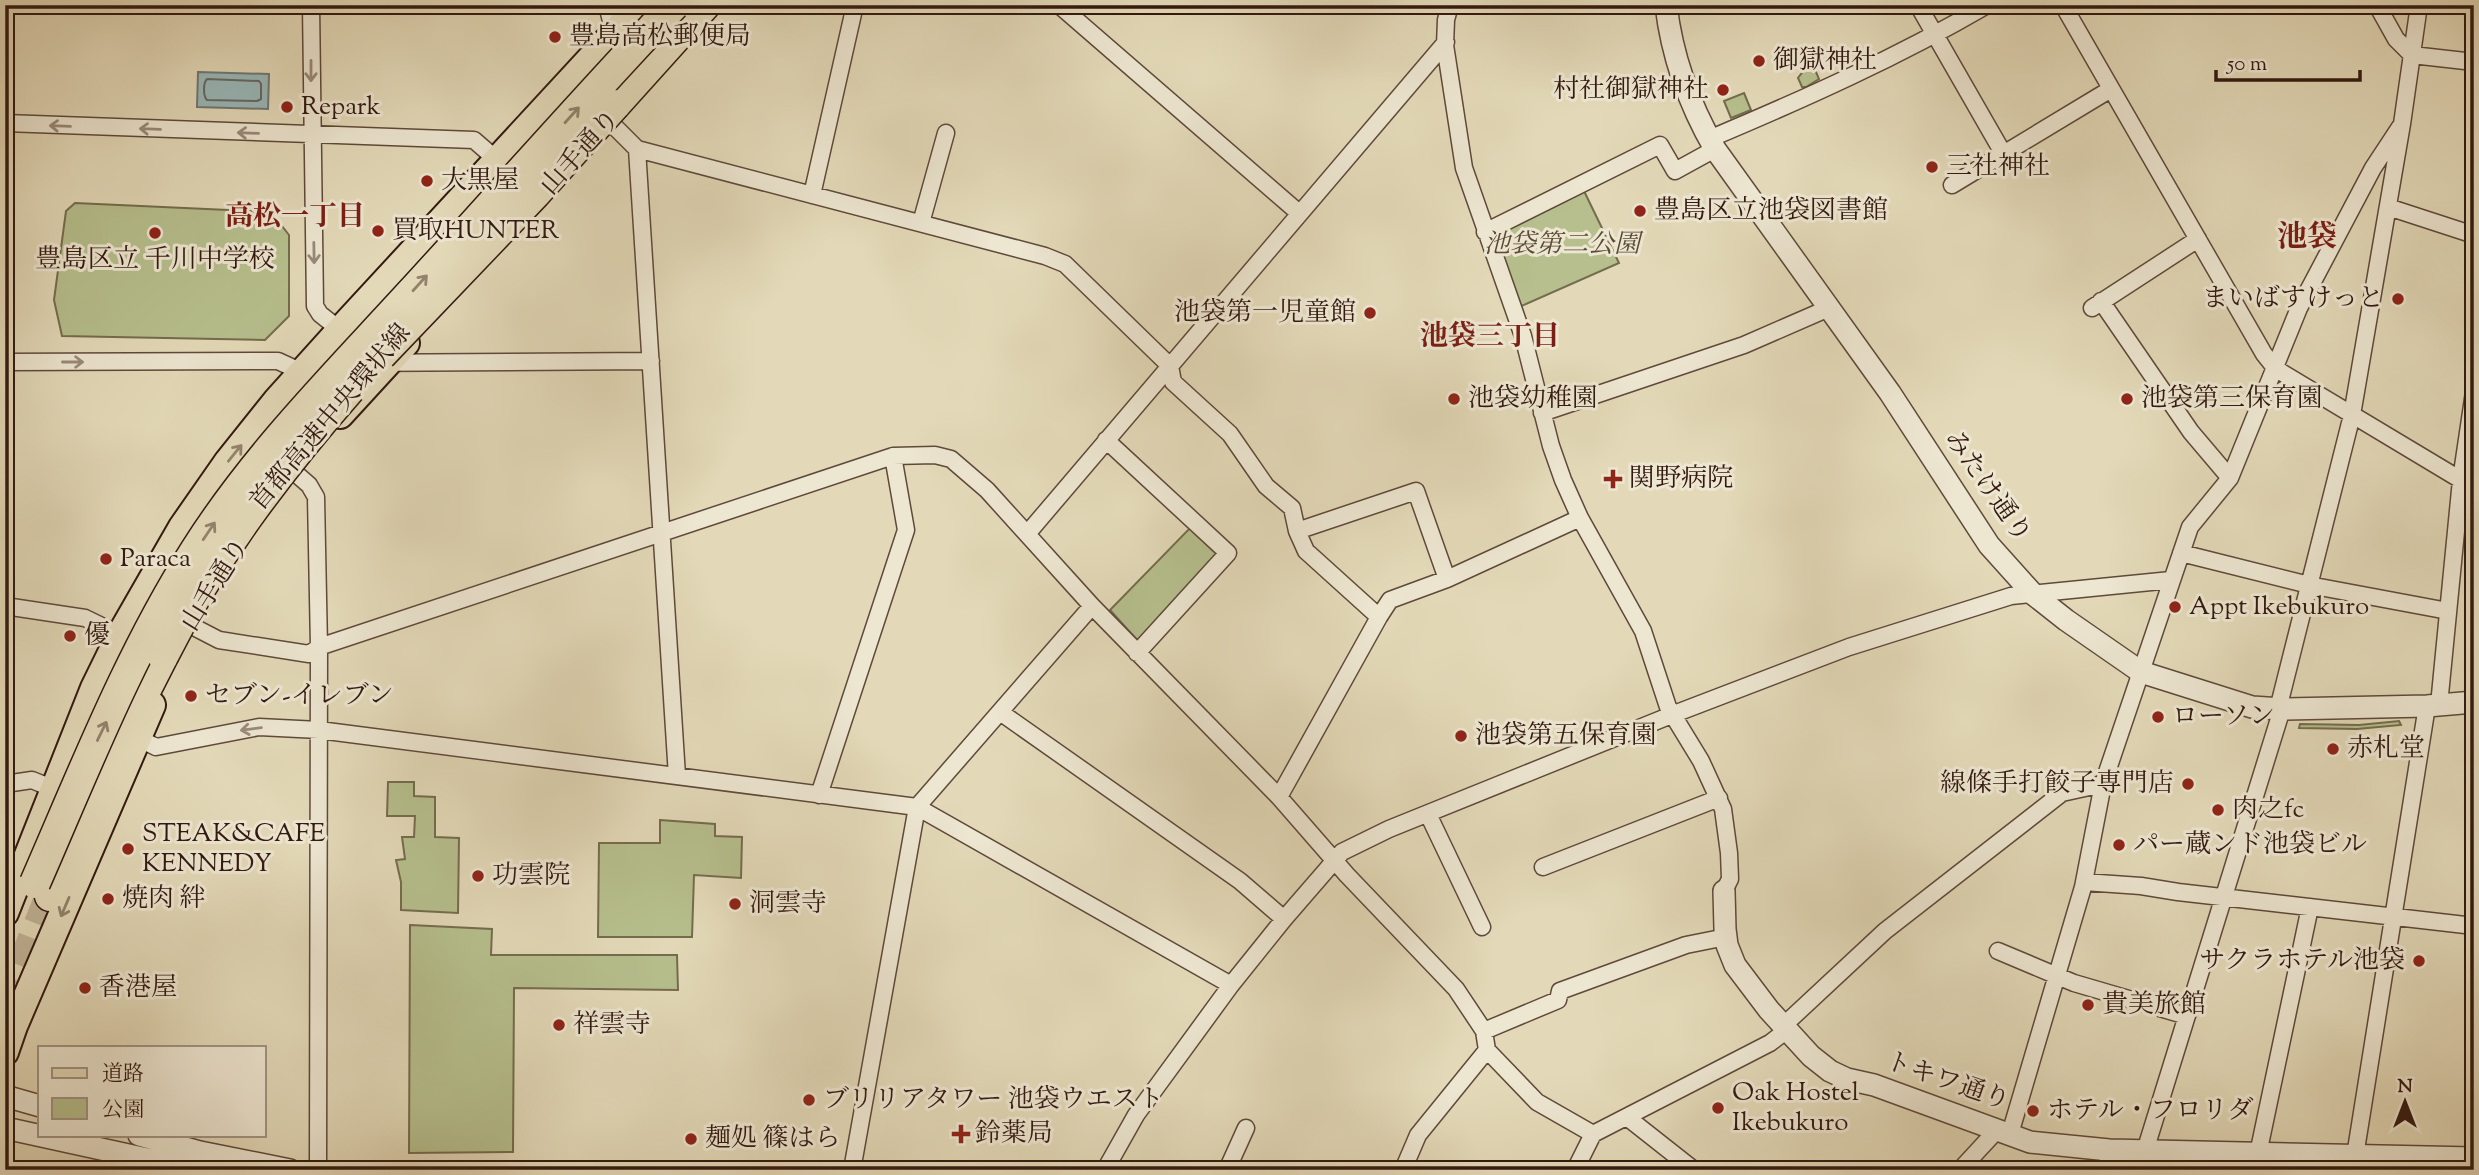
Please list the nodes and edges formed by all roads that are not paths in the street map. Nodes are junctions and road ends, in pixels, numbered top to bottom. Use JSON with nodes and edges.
{"nodes":[{"id":1,"x":310,"y":5,"type":"edge"},
{"id":2,"x":607,"y":5,"type":"edge"},
{"id":3,"x":640,"y":5,"type":"edge"},
{"id":4,"x":674,"y":5,"type":"edge"},
{"id":5,"x":705,"y":5,"type":"edge"},
{"id":6,"x":714,"y":5,"type":"edge"},
{"id":7,"x":855,"y":5,"type":"edge"},
{"id":8,"x":1059,"y":5,"type":"edge"},
{"id":9,"x":1450,"y":5,"type":"edge"},
{"id":10,"x":1666,"y":5,"type":"edge"},
{"id":11,"x":1918,"y":5,"type":"edge"},
{"id":12,"x":2063,"y":5,"type":"edge"},
{"id":13,"x":2376,"y":5,"type":"edge"},
{"id":14,"x":2419,"y":5,"type":"edge"},
{"id":15,"x":1985,"y":6,"type":"edge"},
{"id":16,"x":614,"y":33,"type":"junction"},
{"id":17,"x":1935,"y":35,"type":"junction"},
{"id":18,"x":1446,"y":42,"type":"junction"},
{"id":19,"x":2412,"y":55,"type":"junction"},
{"id":20,"x":2474,"y":62,"type":"edge"},
{"id":21,"x":2111,"y":89,"type":"junction"},
{"id":22,"x":610,"y":122,"type":"junction"},
{"id":23,"x":5,"y":124,"type":"edge"},
{"id":24,"x":2402,"y":124,"type":"junction"},
{"id":25,"x":946,"y":133,"type":"dead end"},
{"id":26,"x":312,"y":136,"type":"junction"},
{"id":27,"x":1712,"y":144,"type":"junction"},
{"id":28,"x":637,"y":149,"type":"junction"},
{"id":29,"x":2003,"y":153,"type":"junction"},
{"id":30,"x":497,"y":160,"type":"junction"},
{"id":31,"x":1952,"y":185,"type":"dead end"},
{"id":32,"x":812,"y":195,"type":"junction"},
{"id":33,"x":2388,"y":207,"type":"junction"},
{"id":34,"x":1300,"y":213,"type":"junction"},
{"id":35,"x":921,"y":223,"type":"junction"},
{"id":36,"x":1485,"y":232,"type":"junction"},
{"id":37,"x":2474,"y":234,"type":"edge"},
{"id":38,"x":2198,"y":239,"type":"junction"},
{"id":39,"x":1829,"y":307,"type":"junction"},
{"id":40,"x":340,"y":330,"type":"junction"},
{"id":41,"x":651,"y":361,"type":"junction"},
{"id":42,"x":5,"y":362,"type":"edge"},
{"id":43,"x":387,"y":364,"type":"junction"},
{"id":44,"x":1170,"y":366,"type":"junction"},
{"id":45,"x":307,"y":367,"type":"junction"},
{"id":46,"x":2276,"y":369,"type":"junction"},
{"id":47,"x":2474,"y":392,"type":"edge"},
{"id":48,"x":1542,"y":413,"type":"junction"},
{"id":49,"x":2352,"y":415,"type":"junction"},
{"id":50,"x":1106,"y":440,"type":"junction"},
{"id":51,"x":893,"y":456,"type":"junction"},
{"id":52,"x":293,"y":471,"type":"junction"},
{"id":53,"x":2230,"y":478,"type":"junction"},
{"id":54,"x":2468,"y":481,"type":"edge"},
{"id":55,"x":1580,"y":519,"type":"junction"},
{"id":56,"x":1297,"y":531,"type":"junction"},
{"id":57,"x":662,"y":533,"type":"junction"},
{"id":58,"x":1027,"y":534,"type":"junction"},
{"id":59,"x":2180,"y":553,"type":"junction"},
{"id":60,"x":1447,"y":579,"type":"junction"},
{"id":61,"x":2171,"y":580,"type":"junction"},
{"id":62,"x":2309,"y":585,"type":"junction"},
{"id":63,"x":2033,"y":594,"type":"junction"},
{"id":64,"x":5,"y":606,"type":"edge"},
{"id":65,"x":1092,"y":606,"type":"junction"},
{"id":66,"x":2448,"y":611,"type":"junction"},
{"id":67,"x":1379,"y":617,"type":"junction"},
{"id":68,"x":190,"y":625,"type":"junction"},
{"id":69,"x":120,"y":635,"type":"junction"},
{"id":70,"x":319,"y":647,"type":"junction"},
{"id":71,"x":1137,"y":653,"type":"junction"},
{"id":72,"x":2141,"y":672,"type":"junction"},
{"id":73,"x":2474,"y":702,"type":"edge"},
{"id":74,"x":2433,"y":705,"type":"junction"},
{"id":75,"x":2280,"y":709,"type":"junction"},
{"id":76,"x":1000,"y":712,"type":"junction"},
{"id":77,"x":1674,"y":714,"type":"junction"},
{"id":78,"x":319,"y":730,"type":"junction"},
{"id":79,"x":138,"y":738,"type":"junction"},
{"id":80,"x":677,"y":776,"type":"junction"},
{"id":81,"x":5,"y":784,"type":"edge"},
{"id":82,"x":2103,"y":784,"type":"junction"},
{"id":83,"x":54,"y":789,"type":"junction"},
{"id":84,"x":820,"y":795,"type":"junction"},
{"id":85,"x":1279,"y":797,"type":"junction"},
{"id":86,"x":1719,"y":798,"type":"junction"},
{"id":87,"x":917,"y":807,"type":"junction"},
{"id":88,"x":1428,"y":814,"type":"junction"},
{"id":89,"x":1334,"y":860,"type":"junction"},
{"id":90,"x":1543,"y":867,"type":"dead end"},
{"id":91,"x":2084,"y":881,"type":"junction"},
{"id":92,"x":1724,"y":891,"type":"joint"},
{"id":93,"x":21,"y":896,"type":"edge"},
{"id":94,"x":2224,"y":897,"type":"junction"},
{"id":95,"x":2310,"y":907,"type":"junction"},
{"id":96,"x":2395,"y":917,"type":"junction"},
{"id":97,"x":1284,"y":919,"type":"junction"},
{"id":98,"x":2474,"y":926,"type":"edge"},
{"id":99,"x":1482,"y":927,"type":"dead end"},
{"id":100,"x":1726,"y":937,"type":"junction"},
{"id":101,"x":1998,"y":951,"type":"dead end"},
{"id":102,"x":2057,"y":975,"type":"junction"},
{"id":103,"x":1231,"y":985,"type":"junction"},
{"id":104,"x":2187,"y":1016,"type":"junction"},
{"id":105,"x":1785,"y":1028,"type":"junction"},
{"id":106,"x":1484,"y":1031,"type":"junction"},
{"id":107,"x":1487,"y":1050,"type":"junction"},
{"id":108,"x":5,"y":1052,"type":"edge"},
{"id":109,"x":5,"y":1096,"type":"edge"},
{"id":110,"x":38,"y":1105,"type":"edge"},
{"id":111,"x":1628,"y":1118,"type":"junction"},
{"id":112,"x":5,"y":1128,"type":"edge"},
{"id":113,"x":1245,"y":1128,"type":"dead end"},
{"id":114,"x":2004,"y":1132,"type":"junction"},
{"id":115,"x":1593,"y":1134,"type":"junction"},
{"id":116,"x":38,"y":1135,"type":"edge"},
{"id":117,"x":42,"y":1136,"type":"edge"},
{"id":118,"x":143,"y":1136,"type":"edge"},
{"id":119,"x":2145,"y":1151,"type":"junction"},
{"id":120,"x":2355,"y":1156,"type":"junction"},
{"id":121,"x":2250,"y":1159,"type":"edge"},
{"id":122,"x":2471,"y":1159,"type":"edge"},
{"id":123,"x":2108,"y":1160,"type":"edge"},
{"id":124,"x":2307,"y":1162,"type":"edge"},
{"id":125,"x":197,"y":1170,"type":"edge"},
{"id":126,"x":290,"y":1170,"type":"edge"},
{"id":127,"x":318,"y":1170,"type":"edge"},
{"id":128,"x":852,"y":1170,"type":"edge"},
{"id":129,"x":1105,"y":1170,"type":"edge"},
{"id":130,"x":1227,"y":1170,"type":"edge"},
{"id":131,"x":1403,"y":1170,"type":"edge"},
{"id":132,"x":1576,"y":1170,"type":"edge"},
{"id":133,"x":1694,"y":1170,"type":"edge"},
{"id":134,"x":1960,"y":1170,"type":"edge"}],
"edges":[{"from":1,"to":26,"type":"street","one_way":true},
{"from":2,"to":16,"type":"street"},
{"from":3,"to":16,"type":"main road"},
{"from":93,"to":4,"type":"highway","name":"首都高速中央環状線","one_way":true,"bridge":true},
{"from":5,"to":93,"type":"highway","name":"首都高速中央環状線","bridge":true},
{"from":6,"to":22,"type":"main road","name":"山手通り"},
{"from":7,"to":32,"type":"street"},
{"from":8,"to":34,"type":"street"},
{"from":9,"to":18,"type":"street"},
{"from":10,"to":27,"type":"street","name":"みたけ通り"},
{"from":11,"to":17,"type":"street"},
{"from":12,"to":21,"type":"street"},
{"from":13,"to":19,"type":"street"},
{"from":14,"to":19,"type":"street"},
{"from":15,"to":17,"type":"street"},
{"from":16,"to":30,"type":"main road"},
{"from":17,"to":27,"type":"street"},
{"from":17,"to":29,"type":"street"},
{"from":18,"to":34,"type":"street"},
{"from":18,"to":36,"type":"street"},
{"from":19,"to":20,"type":"street"},
{"from":19,"to":24,"type":"street"},
{"from":21,"to":29,"type":"street"},
{"from":21,"to":38,"type":"street"},
{"from":22,"to":28,"type":"street"},
{"from":22,"to":43,"type":"main road","name":"山手通り"},
{"from":26,"to":23,"type":"street","one_way":true},
{"from":24,"to":33,"type":"street"},
{"from":24,"to":46,"type":"street"},
{"from":25,"to":35,"type":"street"},
{"from":26,"to":30,"type":"street"},
{"from":26,"to":40,"type":"street","one_way":true},
{"from":27,"to":36,"type":"street"},
{"from":27,"to":39,"type":"street","name":"みたけ通り"},
{"from":28,"to":32,"type":"street"},
{"from":28,"to":41,"type":"street"},
{"from":29,"to":31,"type":"street"},
{"from":30,"to":40,"type":"main road"},
{"from":32,"to":35,"type":"street"},
{"from":33,"to":37,"type":"street"},
{"from":33,"to":49,"type":"street"},
{"from":34,"to":44,"type":"street"},
{"from":35,"to":44,"type":"street"},
{"from":36,"to":48,"type":"street"},
{"from":38,"to":46,"type":"street"},
{"from":38,"to":53,"type":"street"},
{"from":39,"to":48,"type":"street"},
{"from":39,"to":63,"type":"street","name":"みたけ通り"},
{"from":40,"to":45,"type":"main road"},
{"from":41,"to":43,"type":"street"},
{"from":41,"to":57,"type":"street"},
{"from":42,"to":45,"type":"street","one_way":true},
{"from":43,"to":45,"type":"street"},
{"from":43,"to":52,"type":"main road","name":"山手通り"},
{"from":44,"to":50,"type":"street"},
{"from":44,"to":56,"type":"street"},
{"from":69,"to":45,"type":"main road","one_way":true},
{"from":46,"to":49,"type":"street"},
{"from":46,"to":53,"type":"street"},
{"from":47,"to":54,"type":"street"},
{"from":48,"to":55,"type":"street"},
{"from":49,"to":54,"type":"street"},
{"from":49,"to":62,"type":"street"},
{"from":50,"to":58,"type":"street"},
{"from":50,"to":71,"type":"street"},
{"from":51,"to":57,"type":"street"},
{"from":51,"to":58,"type":"street"},
{"from":51,"to":84,"type":"street"},
{"from":52,"to":68,"type":"main road","name":"山手通り"},
{"from":52,"to":70,"type":"street"},
{"from":53,"to":59,"type":"street"},
{"from":54,"to":66,"type":"street"},
{"from":55,"to":60,"type":"street"},
{"from":55,"to":77,"type":"street"},
{"from":56,"to":60,"type":"street"},
{"from":56,"to":67,"type":"street"},
{"from":57,"to":70,"type":"street"},
{"from":57,"to":80,"type":"street"},
{"from":58,"to":65,"type":"street"},
{"from":59,"to":61,"type":"street"},
{"from":59,"to":62,"type":"street"},
{"from":60,"to":67,"type":"street"},
{"from":61,"to":63,"type":"street"},
{"from":61,"to":72,"type":"street"},
{"from":62,"to":66,"type":"street"},
{"from":62,"to":75,"type":"street"},
{"from":63,"to":72,"type":"street","name":"みたけ通り"},
{"from":63,"to":77,"type":"street"},
{"from":64,"to":69,"type":"street"},
{"from":65,"to":71,"type":"street"},
{"from":65,"to":76,"type":"street"},
{"from":66,"to":74,"type":"street"},
{"from":67,"to":85,"type":"street"},
{"from":68,"to":70,"type":"street"},
{"from":68,"to":79,"type":"main road","name":"山手通り"},
{"from":69,"to":83,"type":"main road"},
{"from":70,"to":78,"type":"street"},
{"from":71,"to":85,"type":"street"},
{"from":72,"to":75,"type":"street","name":"みたけ通り"},
{"from":72,"to":82,"type":"street"},
{"from":73,"to":74,"type":"street","name":"みたけ通り"},
{"from":74,"to":75,"type":"street","name":"みたけ通り"},
{"from":74,"to":96,"type":"street"},
{"from":75,"to":94,"type":"street"},
{"from":76,"to":87,"type":"street"},
{"from":76,"to":97,"type":"street"},
{"from":77,"to":86,"type":"street"},
{"from":77,"to":88,"type":"street"},
{"from":78,"to":79,"type":"street","one_way":true},
{"from":78,"to":80,"type":"street"},
{"from":78,"to":127,"type":"street"},
{"from":79,"to":108,"type":"main road","name":"山手通り","one_way":true},
{"from":80,"to":84,"type":"street"},
{"from":81,"to":83,"type":"street"},
{"from":82,"to":91,"type":"street"},
{"from":82,"to":105,"type":"street"},
{"from":83,"to":93,"type":"main road"},
{"from":84,"to":87,"type":"street"},
{"from":85,"to":89,"type":"street"},
{"from":86,"to":90,"type":"street"},
{"from":86,"to":92,"type":"street"},
{"from":87,"to":103,"type":"street"},
{"from":87,"to":128,"type":"street"},
{"from":88,"to":89,"type":"street"},
{"from":88,"to":99,"type":"street"},
{"from":89,"to":97,"type":"street"},
{"from":89,"to":106,"type":"street"},
{"from":91,"to":94,"type":"street"},
{"from":91,"to":102,"type":"street"},
{"from":92,"to":100,"type":"street","name":"トキワ通り"},
{"from":94,"to":95,"type":"street"},
{"from":94,"to":104,"type":"street"},
{"from":95,"to":96,"type":"street"},
{"from":95,"to":121,"type":"street"},
{"from":96,"to":98,"type":"street"},
{"from":96,"to":120,"type":"street"},
{"from":97,"to":103,"type":"street"},
{"from":100,"to":105,"type":"street","name":"トキワ通り"},
{"from":100,"to":106,"type":"street"},
{"from":101,"to":102,"type":"street"},
{"from":102,"to":104,"type":"street"},
{"from":102,"to":114,"type":"street"},
{"from":103,"to":129,"type":"street"},
{"from":104,"to":119,"type":"street"},
{"from":105,"to":111,"type":"street"},
{"from":105,"to":114,"type":"street","name":"トキワ通り"},
{"from":106,"to":107,"type":"street"},
{"from":107,"to":115,"type":"street"},
{"from":107,"to":131,"type":"street"},
{"from":109,"to":110,"type":"street"},
{"from":111,"to":115,"type":"street"},
{"from":111,"to":133,"type":"street"},
{"from":112,"to":116,"type":"street"},
{"from":113,"to":130,"type":"street"},
{"from":114,"to":123,"type":"street","name":"トキワ通り"},
{"from":114,"to":134,"type":"street"},
{"from":115,"to":132,"type":"street"},
{"from":117,"to":125,"type":"street"},
{"from":118,"to":126,"type":"street"},
{"from":119,"to":121,"type":"street","name":"トキワ通り"},
{"from":119,"to":123,"type":"street","name":"トキワ通り"},
{"from":120,"to":122,"type":"street","name":"トキワ通り"},
{"from":120,"to":124,"type":"street","name":"トキワ通り"},
{"from":121,"to":124,"type":"street","name":"トキワ通り"}]}
